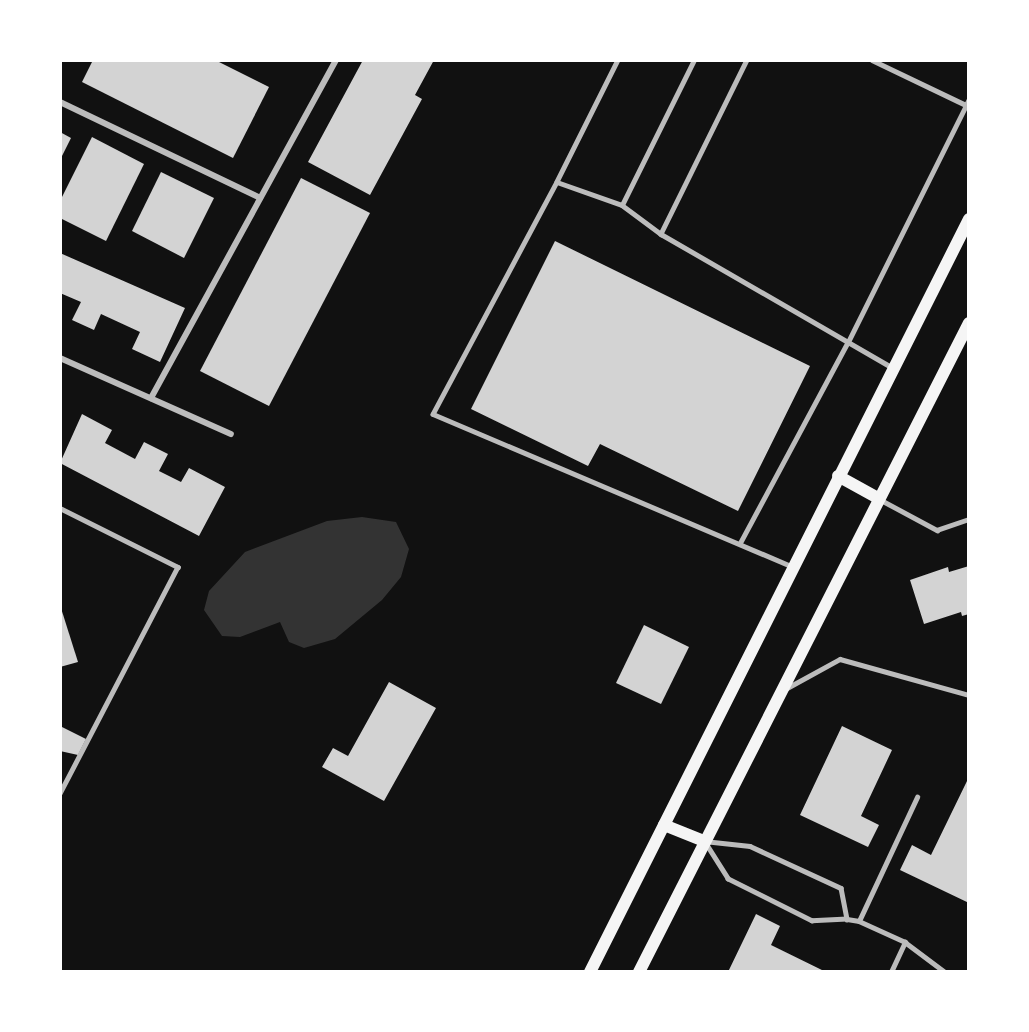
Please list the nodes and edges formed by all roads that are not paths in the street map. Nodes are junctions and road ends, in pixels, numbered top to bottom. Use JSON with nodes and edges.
{"nodes":[{"id":1,"x":336,"y":60,"type":"edge"},
{"id":2,"x":618,"y":60,"type":"edge"},
{"id":3,"x":694,"y":60,"type":"edge"},
{"id":4,"x":747,"y":60,"type":"edge"},
{"id":5,"x":872,"y":60,"type":"edge"},
{"id":6,"x":969,"y":99,"type":"edge"},
{"id":7,"x":60,"y":102,"type":"edge"},
{"id":8,"x":966,"y":105,"type":"junction"},
{"id":9,"x":557,"y":182,"type":"junction"},
{"id":10,"x":260,"y":198,"type":"junction"},
{"id":11,"x":622,"y":205,"type":"junction"},
{"id":12,"x":969,"y":219,"type":"edge"},
{"id":13,"x":661,"y":234,"type":"junction"},
{"id":14,"x":969,"y":323,"type":"edge"},
{"id":15,"x":848,"y":342,"type":"junction"},
{"id":16,"x":60,"y":358,"type":"edge"},
{"id":17,"x":893,"y":368,"type":"junction"},
{"id":18,"x":151,"y":398,"type":"junction"},
{"id":19,"x":231,"y":434,"type":"dead end"},
{"id":20,"x":838,"y":476,"type":"junction"},
{"id":21,"x":878,"y":498,"type":"junction"},
{"id":22,"x":60,"y":508,"type":"edge"},
{"id":23,"x":969,"y":519,"type":"edge"},
{"id":24,"x":740,"y":543,"type":"junction"},
{"id":25,"x":793,"y":567,"type":"junction"},
{"id":26,"x":780,"y":692,"type":"junction"},
{"id":27,"x":969,"y":695,"type":"edge"},
{"id":28,"x":60,"y":794,"type":"edge"},
{"id":29,"x":917,"y":797,"type":"dead end"},
{"id":30,"x":664,"y":825,"type":"junction"},
{"id":31,"x":704,"y":841,"type":"junction"},
{"id":32,"x":847,"y":919,"type":"junction"},
{"id":33,"x":859,"y":921,"type":"junction"},
{"id":34,"x":905,"y":942,"type":"junction"},
{"id":35,"x":590,"y":972,"type":"edge"},
{"id":36,"x":639,"y":972,"type":"edge"},
{"id":37,"x":891,"y":972,"type":"edge"},
{"id":38,"x":945,"y":972,"type":"edge"}],
"edges":[{"from":1,"to":10,"type":"street"},
{"from":2,"to":9,"type":"lane"},
{"from":3,"to":11,"type":"lane"},
{"from":4,"to":13,"type":"lane"},
{"from":5,"to":8,"type":"lane"},
{"from":6,"to":8,"type":"lane"},
{"from":7,"to":10,"type":"street"},
{"from":8,"to":15,"type":"lane"},
{"from":9,"to":11,"type":"lane"},
{"from":9,"to":24,"type":"lane"},
{"from":10,"to":18,"type":"street"},
{"from":11,"to":13,"type":"lane"},
{"from":12,"to":17,"type":"main road"},
{"from":13,"to":15,"type":"lane"},
{"from":14,"to":21,"type":"main road"},
{"from":15,"to":17,"type":"lane"},
{"from":15,"to":24,"type":"lane"},
{"from":16,"to":18,"type":"street"},
{"from":17,"to":20,"type":"main road"},
{"from":18,"to":19,"type":"street"},
{"from":20,"to":21,"type":"main road"},
{"from":20,"to":25,"type":"main road"},
{"from":21,"to":23,"type":"lane"},
{"from":21,"to":26,"type":"main road"},
{"from":22,"to":28,"type":"lane"},
{"from":24,"to":25,"type":"lane"},
{"from":25,"to":30,"type":"main road"},
{"from":26,"to":27,"type":"lane"},
{"from":26,"to":31,"type":"main road"},
{"from":29,"to":33,"type":"lane"},
{"from":30,"to":31,"type":"main road"},
{"from":30,"to":35,"type":"main road"},
{"from":31,"to":32,"type":"lane"},
{"from":31,"to":32,"type":"lane"},
{"from":31,"to":36,"type":"main road"},
{"from":32,"to":33,"type":"lane"},
{"from":33,"to":34,"type":"lane"},
{"from":34,"to":37,"type":"lane"},
{"from":34,"to":38,"type":"lane"}]}
